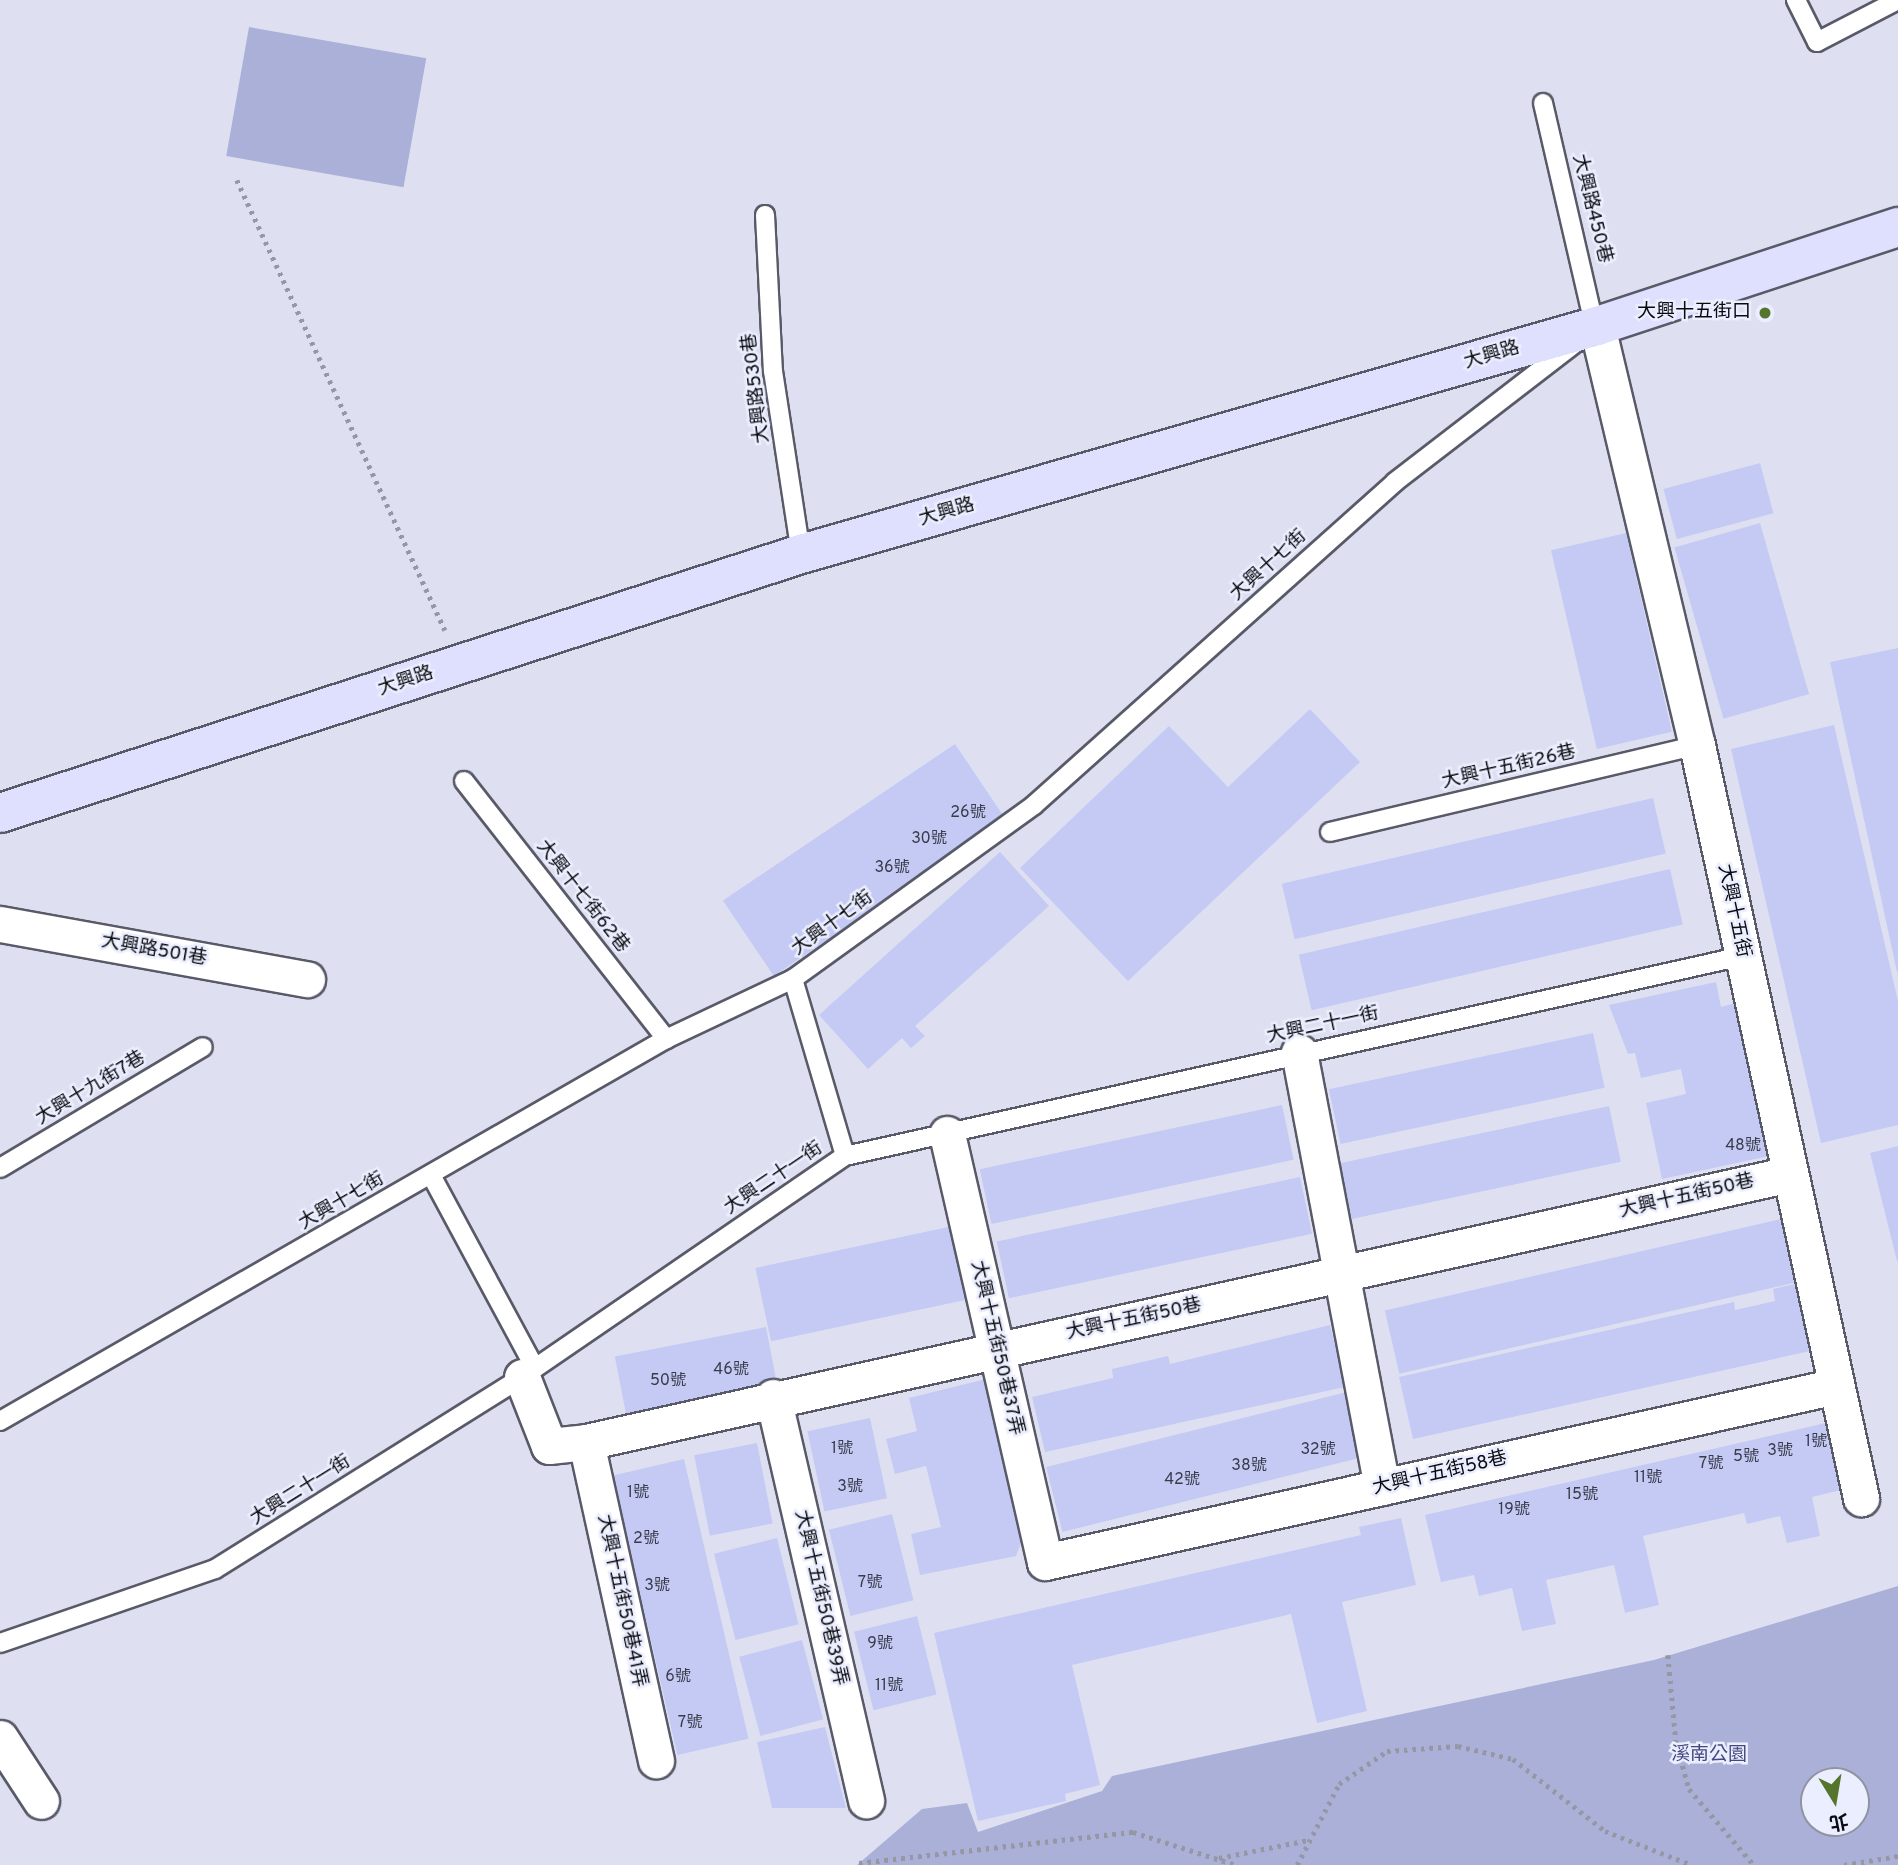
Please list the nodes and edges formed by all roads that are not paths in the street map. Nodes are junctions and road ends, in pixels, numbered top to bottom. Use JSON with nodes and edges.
{"nodes":[{"id":1,"x":1796,"y":0,"type":"edge"},
{"id":2,"x":1898,"y":0,"type":"edge"},
{"id":3,"x":1543,"y":103,"type":"dead end"},
{"id":4,"x":765,"y":215,"type":"dead end"},
{"id":5,"x":1898,"y":227,"type":"edge"},
{"id":6,"x":1597,"y":326,"type":"junction"},
{"id":7,"x":801,"y":554,"type":"junction"},
{"id":8,"x":1697,"y":745,"type":"junction"},
{"id":9,"x":464,"y":781,"type":"dead end"},
{"id":10,"x":0,"y":813,"type":"edge"},
{"id":11,"x":1330,"y":832,"type":"dead end"},
{"id":12,"x":0,"y":924,"type":"edge"},
{"id":13,"x":1743,"y":956,"type":"junction"},
{"id":14,"x":307,"y":979,"type":"dead end"},
{"id":15,"x":793,"y":979,"type":"junction"},
{"id":16,"x":666,"y":1039,"type":"junction"},
{"id":17,"x":203,"y":1047,"type":"dead end"},
{"id":18,"x":1299,"y":1052,"type":"junction"},
{"id":19,"x":947,"y":1134,"type":"junction"},
{"id":20,"x":845,"y":1156,"type":"junction"},
{"id":21,"x":0,"y":1168,"type":"edge"},
{"id":22,"x":1790,"y":1174,"type":"junction"},
{"id":23,"x":431,"y":1175,"type":"junction"},
{"id":24,"x":1341,"y":1276,"type":"junction"},
{"id":25,"x":996,"y":1349,"type":"junction"},
{"id":26,"x":528,"y":1372,"type":"junction"},
{"id":27,"x":1836,"y":1386,"type":"junction"},
{"id":28,"x":774,"y":1397,"type":"junction"},
{"id":29,"x":0,"y":1421,"type":"edge"},
{"id":30,"x":586,"y":1442,"type":"junction"},
{"id":31,"x":1382,"y":1487,"type":"junction"},
{"id":32,"x":1861,"y":1498,"type":"dead end"},
{"id":33,"x":1045,"y":1562,"type":"joint"},
{"id":34,"x":0,"y":1643,"type":"edge"},
{"id":35,"x":0,"y":1738,"type":"edge"},
{"id":36,"x":656,"y":1759,"type":"dead end"},
{"id":37,"x":866,"y":1800,"type":"dead end"},
{"id":38,"x":41,"y":1801,"type":"dead end"}],
"edges":[{"from":1,"to":2,"type":"lane"},
{"from":3,"to":6,"type":"lane","name":"大興路450巷"},
{"from":4,"to":7,"type":"lane","name":"大興路530巷"},
{"from":5,"to":6,"type":"main road","name":"大興路"},
{"from":6,"to":7,"type":"main road","name":"大興路"},
{"from":6,"to":8,"type":"street","name":"大興十五街"},
{"from":6,"to":15,"type":"lane","name":"大興十七街"},
{"from":7,"to":10,"type":"main road","name":"大興路"},
{"from":8,"to":11,"type":"lane","name":"大興十五街26巷"},
{"from":8,"to":13,"type":"street","name":"大興十五街"},
{"from":9,"to":16,"type":"lane","name":"大興十七街62巷"},
{"from":12,"to":14,"type":"street","name":"大興路501巷"},
{"from":13,"to":18,"type":"lane","name":"大興二十一街"},
{"from":13,"to":22,"type":"street","name":"大興十五街"},
{"from":15,"to":16,"type":"lane","name":"大興十七街"},
{"from":15,"to":20,"type":"lane"},
{"from":16,"to":23,"type":"lane","name":"大興十七街"},
{"from":17,"to":21,"type":"lane","name":"大興十九街7巷"},
{"from":18,"to":19,"type":"lane","name":"大興二十一街"},
{"from":18,"to":24,"type":"street"},
{"from":19,"to":20,"type":"lane","name":"大興二十一街"},
{"from":19,"to":25,"type":"street","name":"大興十五街50巷37弄"},
{"from":20,"to":26,"type":"lane","name":"大興二十一街"},
{"from":22,"to":24,"type":"street","name":"大興十五街50巷"},
{"from":22,"to":27,"type":"street","name":"大興十五街"},
{"from":23,"to":26,"type":"lane"},
{"from":23,"to":29,"type":"lane","name":"大興十七街"},
{"from":24,"to":25,"type":"street","name":"大興十五街50巷"},
{"from":24,"to":31,"type":"street"},
{"from":25,"to":28,"type":"street","name":"大興十五街50巷"},
{"from":25,"to":33,"type":"street","name":"大興十五街50巷37弄"},
{"from":26,"to":30,"type":"street","name":"大興十五街50巷"},
{"from":26,"to":34,"type":"lane","name":"大興二十一街"},
{"from":27,"to":31,"type":"street","name":"大興十五街58巷"},
{"from":27,"to":32,"type":"street","name":"大興十五街"},
{"from":28,"to":30,"type":"street","name":"大興十五街50巷"},
{"from":28,"to":37,"type":"street","name":"大興十五街50巷39弄"},
{"from":30,"to":36,"type":"street","name":"大興十五街50巷41弄"},
{"from":31,"to":33,"type":"street","name":"大興十五街58巷"},
{"from":35,"to":38,"type":"street"}]}
